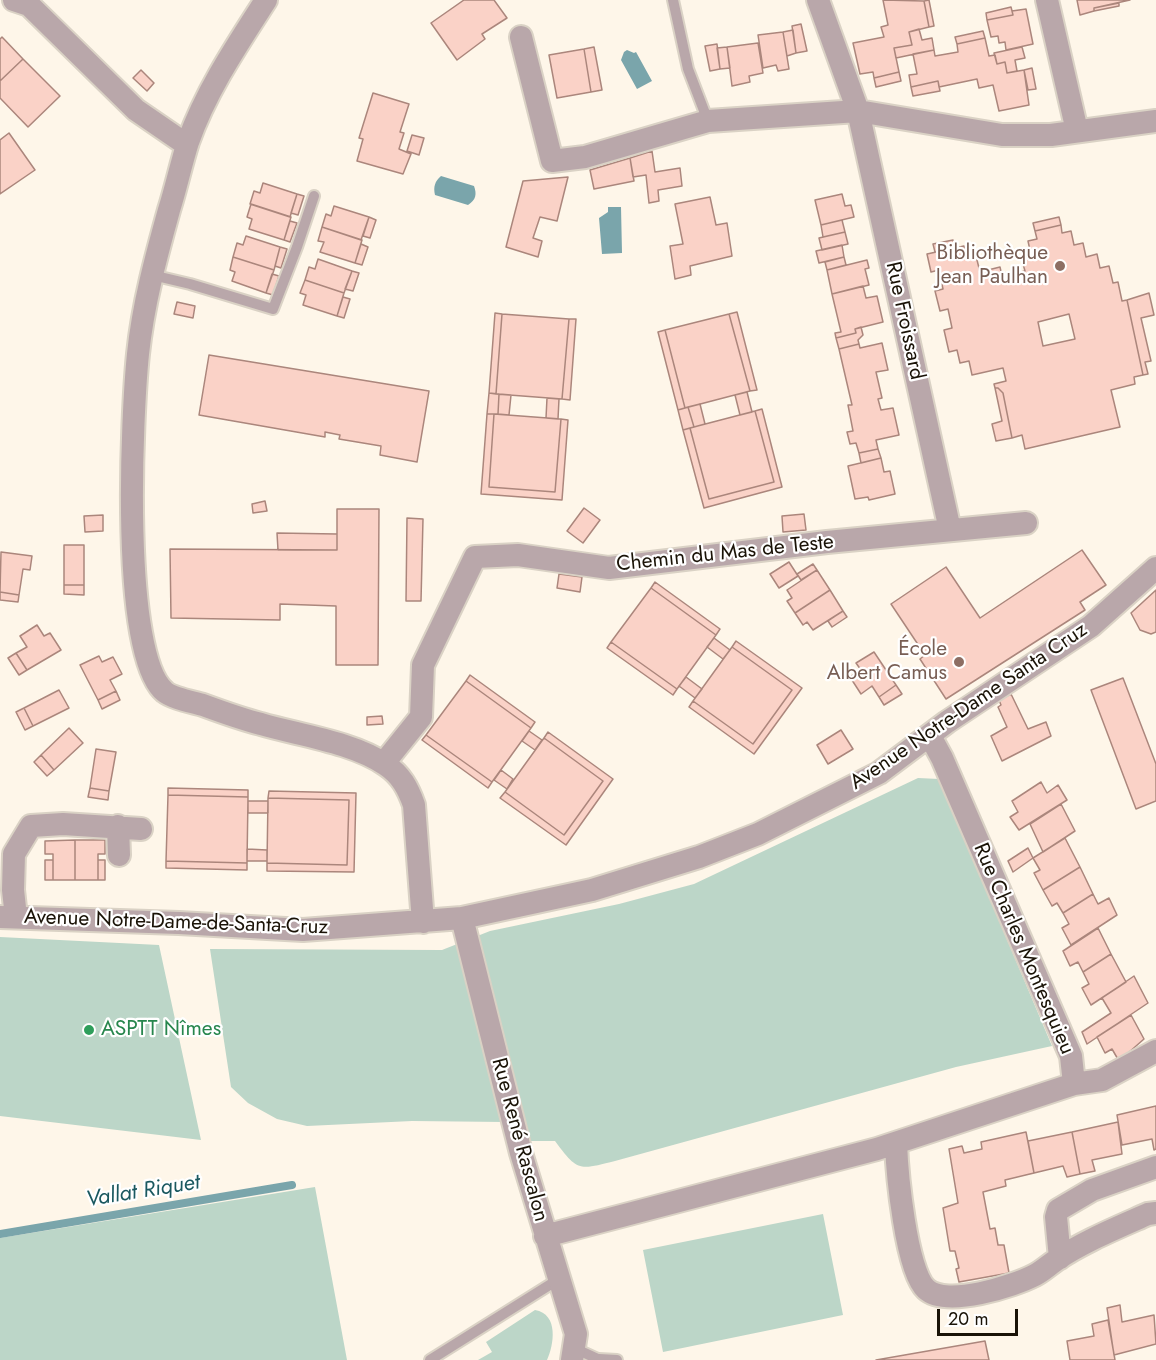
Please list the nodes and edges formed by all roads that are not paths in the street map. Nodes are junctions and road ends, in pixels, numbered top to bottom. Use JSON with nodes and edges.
{"nodes":[{"id":1,"x":14,"y":0,"type":"edge"},
{"id":2,"x":266,"y":0,"type":"edge"},
{"id":3,"x":673,"y":0,"type":"edge"},
{"id":4,"x":818,"y":0,"type":"edge"},
{"id":5,"x":1047,"y":0,"type":"edge"},
{"id":6,"x":521,"y":37,"type":"dead end"},
{"id":7,"x":858,"y":111,"type":"junction"},
{"id":8,"x":708,"y":121,"type":"junction"},
{"id":9,"x":1156,"y":121,"type":"edge"},
{"id":10,"x":1077,"y":131,"type":"junction"},
{"id":11,"x":187,"y":145,"type":"junction"},
{"id":12,"x":314,"y":196,"type":"dead end"},
{"id":13,"x":152,"y":275,"type":"junction"},
{"id":14,"x":1026,"y":524,"type":"dead end"},
{"id":15,"x":950,"y":530,"type":"junction"},
{"id":16,"x":1156,"y":568,"type":"edge"},
{"id":17,"x":930,"y":736,"type":"junction"},
{"id":18,"x":384,"y":763,"type":"junction"},
{"id":19,"x":118,"y":826,"type":"junction"},
{"id":20,"x":141,"y":829,"type":"dead end"},
{"id":21,"x":119,"y":855,"type":"dead end"},
{"id":22,"x":8,"y":917,"type":"edge"},
{"id":23,"x":462,"y":918,"type":"junction"},
{"id":24,"x":423,"y":922,"type":"junction"},
{"id":25,"x":1156,"y":1051,"type":"edge"},
{"id":26,"x":1074,"y":1084,"type":"junction"},
{"id":27,"x":896,"y":1143,"type":"junction"},
{"id":28,"x":1156,"y":1167,"type":"edge"},
{"id":29,"x":1156,"y":1213,"type":"edge"},
{"id":30,"x":545,"y":1236,"type":"junction"},
{"id":31,"x":1060,"y":1258,"type":"junction"},
{"id":32,"x":559,"y":1279,"type":"junction"},
{"id":33,"x":573,"y":1354,"type":"edge"},
{"id":34,"x":600,"y":1359,"type":"edge"},
{"id":35,"x":429,"y":1360,"type":"edge"},
{"id":36,"x":617,"y":1360,"type":"edge"}],
"edges":[{"from":1,"to":11,"type":"street"},
{"from":2,"to":11,"type":"street"},
{"from":3,"to":8,"type":"lane"},
{"from":4,"to":7,"type":"street","name":"Rue Froissard"},
{"from":5,"to":10,"type":"street"},
{"from":6,"to":8,"type":"street"},
{"from":7,"to":8,"type":"street"},
{"from":7,"to":10,"type":"street"},
{"from":7,"to":15,"type":"street","name":"Rue Froissard"},
{"from":9,"to":10,"type":"street"},
{"from":11,"to":13,"type":"street"},
{"from":12,"to":13,"type":"lane"},
{"from":13,"to":18,"type":"street"},
{"from":14,"to":15,"type":"street","name":"Chemin du Mas de Teste"},
{"from":15,"to":18,"type":"street","name":"Chemin du Mas de Teste"},
{"from":16,"to":17,"type":"street","name":"Avenue Notre-Dame Santa Cruz"},
{"from":17,"to":23,"type":"street","name":"Avenue Notre-Dame Santa Cruz"},
{"from":17,"to":26,"type":"street","name":"Rue Charles Montesquieu"},
{"from":18,"to":24,"type":"street"},
{"from":19,"to":20,"type":"street"},
{"from":19,"to":21,"type":"street"},
{"from":19,"to":22,"type":"street"},
{"from":22,"to":24,"type":"street","name":"Avenue Notre-Dame-de-Santa-Cruz"},
{"from":23,"to":24,"type":"street","name":"Avenue Notre-Dame Santa Cruz"},
{"from":23,"to":30,"type":"street","name":"Rue René Rascalon"},
{"from":25,"to":26,"type":"street"},
{"from":26,"to":27,"type":"street","name":"Rue Charles Montesquieu"},
{"from":27,"to":30,"type":"street","name":"Rue Charles Montesquieu"},
{"from":27,"to":31,"type":"street"},
{"from":28,"to":31,"type":"street"},
{"from":29,"to":31,"type":"street"},
{"from":30,"to":32,"type":"street","name":"Rue René Rascalon"},
{"from":32,"to":33,"type":"street","name":"Rue René Rascalon"},
{"from":32,"to":35,"type":"lane"},
{"from":33,"to":34,"type":"lane"},
{"from":34,"to":36,"type":"lane"}]}
